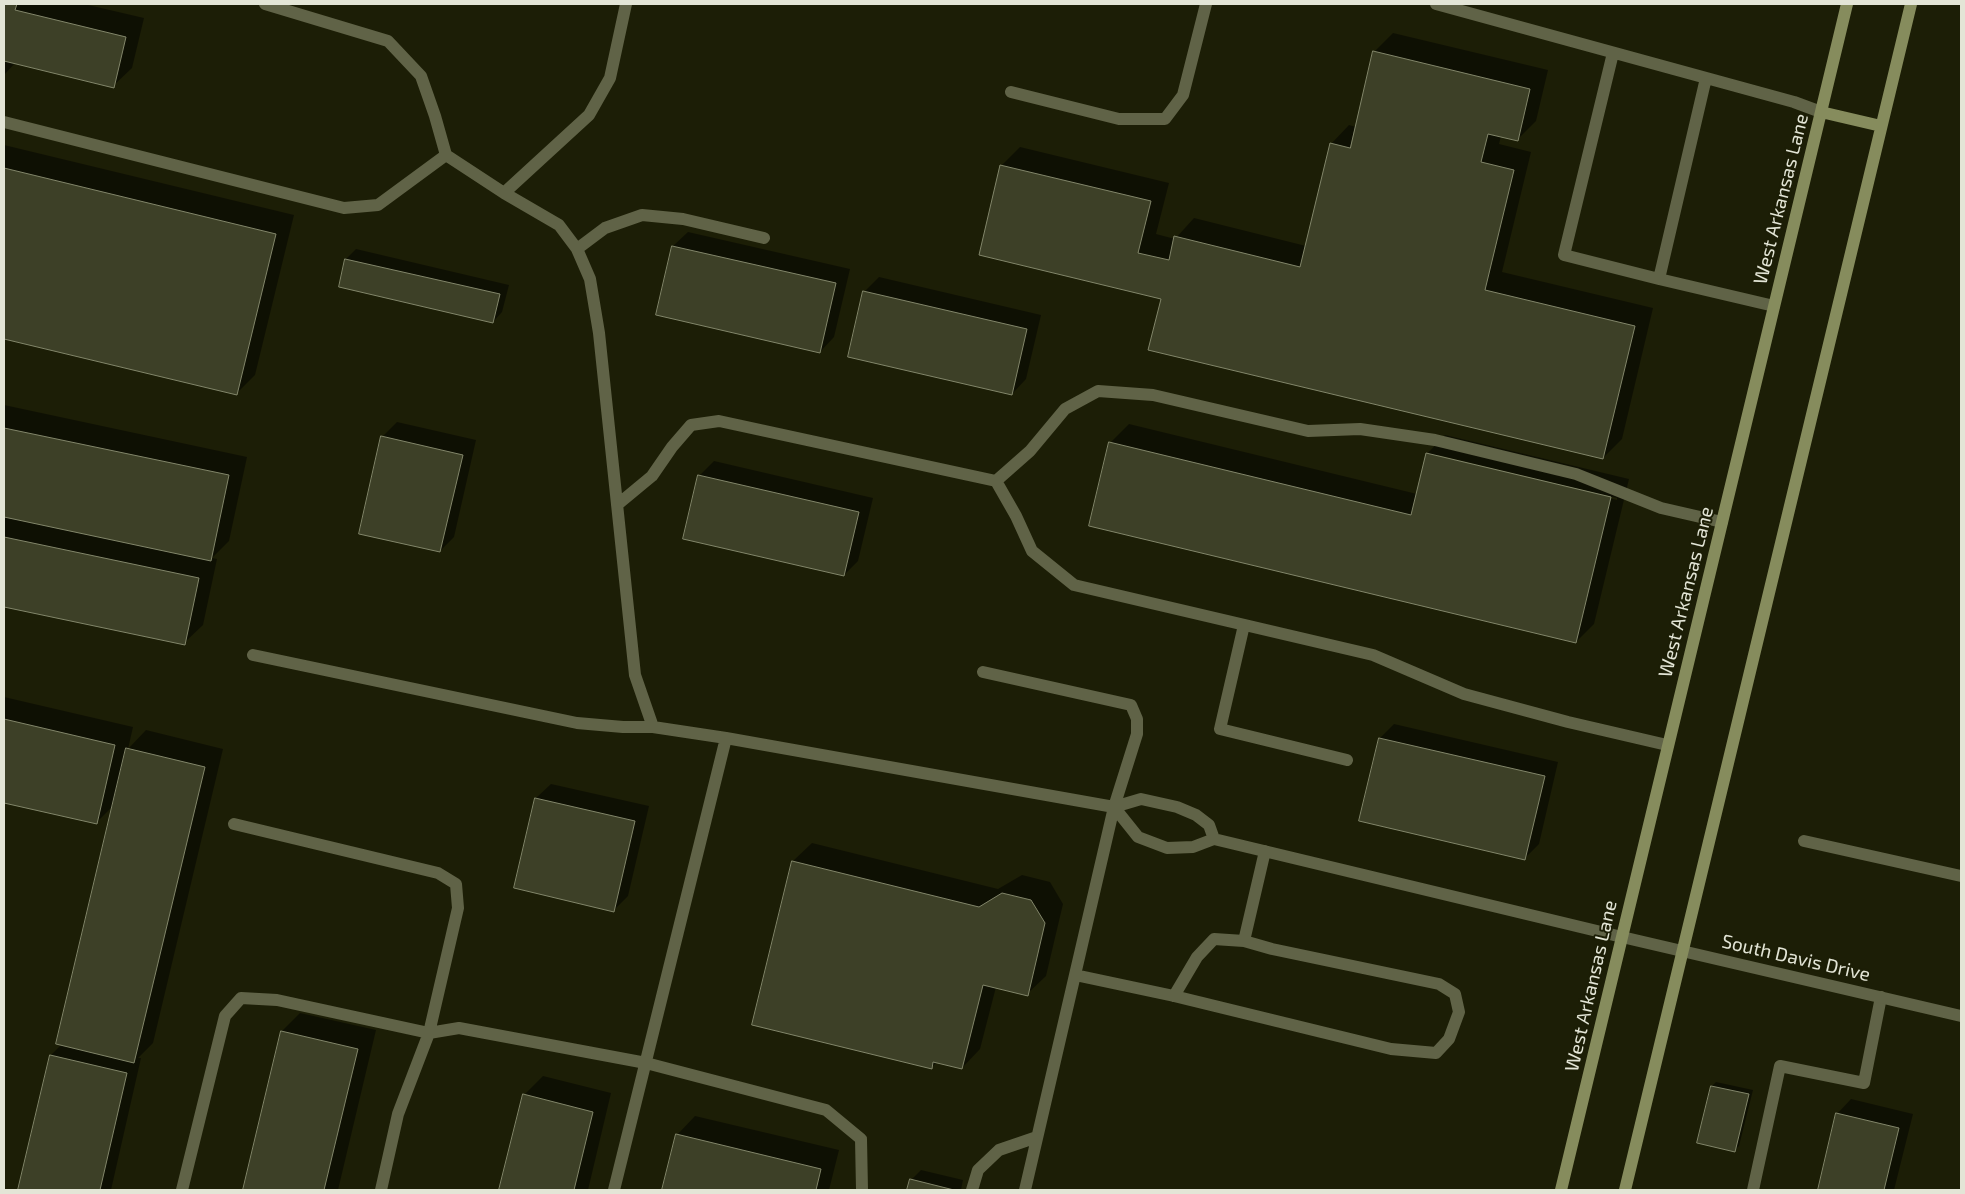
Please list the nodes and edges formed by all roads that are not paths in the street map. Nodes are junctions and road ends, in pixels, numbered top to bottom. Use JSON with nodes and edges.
{"nodes":[{"id":1,"x":264,"y":4,"type":"edge"},
{"id":2,"x":626,"y":4,"type":"edge"},
{"id":3,"x":1206,"y":4,"type":"edge"},
{"id":4,"x":1436,"y":4,"type":"edge"},
{"id":5,"x":1847,"y":4,"type":"edge"},
{"id":6,"x":1911,"y":4,"type":"edge"},
{"id":7,"x":1613,"y":53,"type":"junction"},
{"id":8,"x":1706,"y":78,"type":"junction"},
{"id":9,"x":1011,"y":92,"type":"dead end"},
{"id":10,"x":1821,"y":112,"type":"junction"},
{"id":11,"x":4,"y":122,"type":"edge"},
{"id":12,"x":1882,"y":126,"type":"junction"},
{"id":13,"x":446,"y":155,"type":"junction"},
{"id":14,"x":504,"y":193,"type":"junction"},
{"id":15,"x":764,"y":238,"type":"dead end"},
{"id":16,"x":577,"y":249,"type":"junction"},
{"id":17,"x":1659,"y":279,"type":"junction"},
{"id":18,"x":1774,"y":306,"type":"junction"},
{"id":19,"x":996,"y":481,"type":"junction"},
{"id":20,"x":617,"y":505,"type":"junction"},
{"id":21,"x":1722,"y":522,"type":"junction"},
{"id":22,"x":1244,"y":625,"type":"junction"},
{"id":23,"x":253,"y":656,"type":"dead end"},
{"id":24,"x":983,"y":672,"type":"dead end"},
{"id":25,"x":654,"y":727,"type":"junction"},
{"id":26,"x":726,"y":738,"type":"junction"},
{"id":27,"x":1668,"y":745,"type":"junction"},
{"id":28,"x":1347,"y":760,"type":"dead end"},
{"id":29,"x":1114,"y":807,"type":"junction"},
{"id":30,"x":234,"y":824,"type":"dead end"},
{"id":31,"x":1214,"y":839,"type":"junction"},
{"id":32,"x":1804,"y":841,"type":"dead end"},
{"id":33,"x":1265,"y":851,"type":"junction"},
{"id":34,"x":1961,"y":876,"type":"edge"},
{"id":35,"x":1622,"y":937,"type":"junction"},
{"id":36,"x":1244,"y":941,"type":"junction"},
{"id":37,"x":1682,"y":951,"type":"junction"},
{"id":38,"x":1075,"y":974,"type":"junction"},
{"id":39,"x":1174,"y":996,"type":"junction"},
{"id":40,"x":1881,"y":997,"type":"junction"},
{"id":41,"x":1961,"y":1016,"type":"edge"},
{"id":42,"x":429,"y":1033,"type":"junction"},
{"id":43,"x":646,"y":1063,"type":"junction"},
{"id":44,"x":1037,"y":1137,"type":"junction"},
{"id":45,"x":182,"y":1190,"type":"edge"},
{"id":46,"x":381,"y":1190,"type":"edge"},
{"id":47,"x":614,"y":1190,"type":"edge"},
{"id":48,"x":862,"y":1190,"type":"edge"},
{"id":49,"x":972,"y":1190,"type":"edge"},
{"id":50,"x":1025,"y":1190,"type":"edge"},
{"id":51,"x":1561,"y":1190,"type":"edge"},
{"id":52,"x":1625,"y":1190,"type":"edge"},
{"id":53,"x":1752,"y":1190,"type":"edge"}],
"edges":[{"from":1,"to":13,"type":"street"},
{"from":2,"to":14,"type":"street"},
{"from":3,"to":9,"type":"street"},
{"from":4,"to":7,"type":"street"},
{"from":5,"to":10,"type":"main road","name":"West Arkansas Lane"},
{"from":6,"to":12,"type":"main road"},
{"from":7,"to":8,"type":"street"},
{"from":7,"to":17,"type":"street"},
{"from":8,"to":10,"type":"street"},
{"from":8,"to":17,"type":"street"},
{"from":10,"to":12,"type":"main road"},
{"from":10,"to":18,"type":"main road","name":"West Arkansas Lane"},
{"from":11,"to":13,"type":"street"},
{"from":12,"to":37,"type":"main road"},
{"from":13,"to":14,"type":"street"},
{"from":14,"to":16,"type":"street"},
{"from":15,"to":16,"type":"street"},
{"from":16,"to":20,"type":"street"},
{"from":17,"to":18,"type":"street"},
{"from":18,"to":21,"type":"main road","name":"West Arkansas Lane"},
{"from":19,"to":20,"type":"street"},
{"from":19,"to":21,"type":"street"},
{"from":19,"to":22,"type":"street"},
{"from":20,"to":25,"type":"street"},
{"from":21,"to":27,"type":"main road","name":"West Arkansas Lane"},
{"from":22,"to":27,"type":"street"},
{"from":22,"to":28,"type":"street"},
{"from":23,"to":25,"type":"street"},
{"from":24,"to":29,"type":"street"},
{"from":25,"to":26,"type":"street"},
{"from":26,"to":29,"type":"street"},
{"from":26,"to":43,"type":"street"},
{"from":27,"to":35,"type":"main road","name":"West Arkansas Lane"},
{"from":29,"to":31,"type":"street"},
{"from":29,"to":31,"type":"street"},
{"from":29,"to":38,"type":"street"},
{"from":30,"to":42,"type":"street"},
{"from":31,"to":33,"type":"street","name":"South Davis Drive"},
{"from":32,"to":34,"type":"street"},
{"from":33,"to":35,"type":"street","name":"South Davis Drive"},
{"from":33,"to":36,"type":"street"},
{"from":35,"to":37,"type":"street","name":"South Davis Drive"},
{"from":35,"to":51,"type":"main road","name":"West Arkansas Lane"},
{"from":36,"to":39,"type":"street"},
{"from":36,"to":39,"type":"street"},
{"from":37,"to":40,"type":"street","name":"South Davis Drive"},
{"from":37,"to":52,"type":"main road"},
{"from":38,"to":39,"type":"street"},
{"from":38,"to":44,"type":"street"},
{"from":40,"to":41,"type":"street","name":"South Davis Drive"},
{"from":40,"to":53,"type":"street"},
{"from":42,"to":43,"type":"street"},
{"from":42,"to":45,"type":"street"},
{"from":42,"to":46,"type":"street"},
{"from":43,"to":47,"type":"street"},
{"from":43,"to":48,"type":"street"},
{"from":44,"to":49,"type":"street"},
{"from":44,"to":50,"type":"street"}]}
